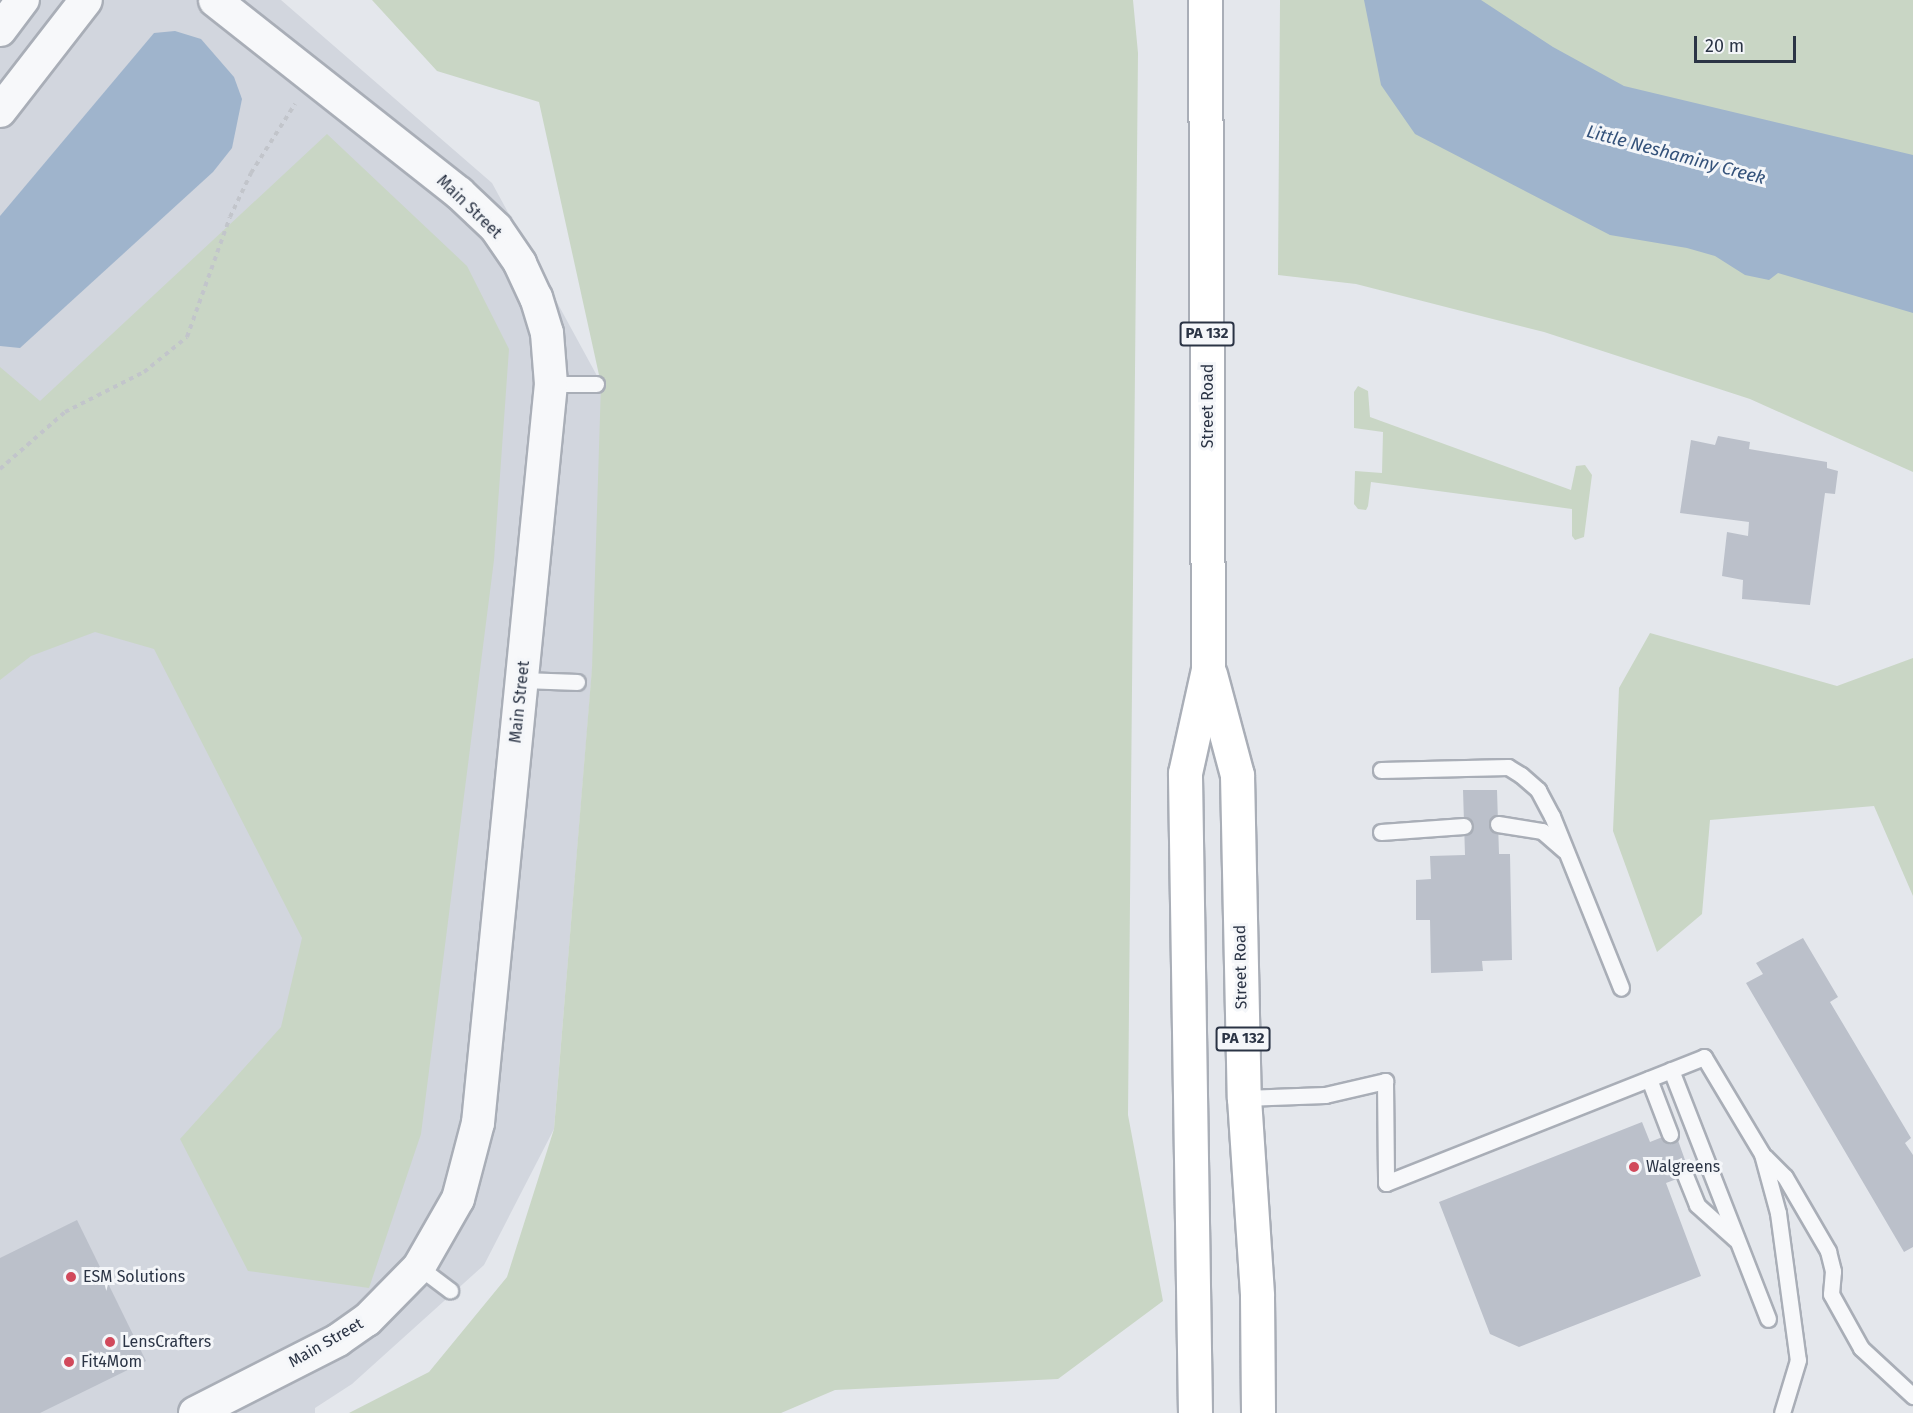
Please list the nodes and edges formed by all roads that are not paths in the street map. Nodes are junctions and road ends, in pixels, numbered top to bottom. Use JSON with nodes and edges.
{"nodes":[{"id":1,"x":23,"y":0,"type":"edge"},
{"id":2,"x":86,"y":0,"type":"edge"},
{"id":3,"x":215,"y":0,"type":"edge"},
{"id":4,"x":1205,"y":0,"type":"edge"},
{"id":5,"x":0,"y":30,"type":"edge"},
{"id":6,"x":0,"y":111,"type":"edge"},
{"id":7,"x":551,"y":384,"type":"junction"},
{"id":8,"x":596,"y":384,"type":"dead end"},
{"id":9,"x":1208,"y":669,"type":"junction"},
{"id":10,"x":523,"y":680,"type":"junction"},
{"id":11,"x":577,"y":682,"type":"dead end"},
{"id":12,"x":1381,"y":770,"type":"dead end"},
{"id":13,"x":1498,"y":824,"type":"dead end"},
{"id":14,"x":1464,"y":826,"type":"dead end"},
{"id":15,"x":1382,"y":832,"type":"dead end"},
{"id":16,"x":1568,"y":855,"type":"junction"},
{"id":17,"x":1621,"y":988,"type":"dead end"},
{"id":18,"x":1671,"y":1070,"type":"junction"},
{"id":19,"x":1649,"y":1079,"type":"junction"},
{"id":20,"x":1245,"y":1098,"type":"junction"},
{"id":21,"x":1670,"y":1134,"type":"dead end"},
{"id":22,"x":1762,"y":1154,"type":"junction"},
{"id":23,"x":1685,"y":1175,"type":"dead end"},
{"id":24,"x":1737,"y":1240,"type":"junction"},
{"id":25,"x":419,"y":1267,"type":"junction"},
{"id":26,"x":450,"y":1290,"type":"dead end"},
{"id":27,"x":1768,"y":1319,"type":"dead end"},
{"id":28,"x":1913,"y":1396,"type":"edge"},
{"id":29,"x":195,"y":1413,"type":"edge"},
{"id":30,"x":1195,"y":1413,"type":"edge"},
{"id":31,"x":1258,"y":1413,"type":"edge"},
{"id":32,"x":1782,"y":1413,"type":"edge"}],
"edges":[{"from":1,"to":5,"type":"street"},
{"from":2,"to":6,"type":"street"},
{"from":3,"to":7,"type":"street","name":"Main Street"},
{"from":4,"to":9,"type":"main road","name":"Street Road","number":"PA 132"},
{"from":7,"to":8,"type":"lane"},
{"from":7,"to":10,"type":"street","name":"Main Street"},
{"from":9,"to":20,"type":"main road","name":"Street Road","number":"PA 132"},
{"from":9,"to":30,"type":"main road","name":"Street Road","number":"PA 132"},
{"from":10,"to":11,"type":"lane"},
{"from":10,"to":25,"type":"street","name":"Main Street"},
{"from":12,"to":16,"type":"lane"},
{"from":13,"to":16,"type":"lane"},
{"from":14,"to":15,"type":"lane"},
{"from":16,"to":17,"type":"lane"},
{"from":18,"to":19,"type":"lane"},
{"from":18,"to":22,"type":"lane"},
{"from":18,"to":24,"type":"lane"},
{"from":19,"to":20,"type":"lane"},
{"from":19,"to":21,"type":"lane"},
{"from":20,"to":31,"type":"main road","name":"Street Road","number":"PA 132"},
{"from":22,"to":28,"type":"lane"},
{"from":22,"to":32,"type":"lane"},
{"from":23,"to":24,"type":"lane"},
{"from":24,"to":27,"type":"lane"},
{"from":25,"to":26,"type":"lane"},
{"from":25,"to":29,"type":"street","name":"Main Street"}]}
